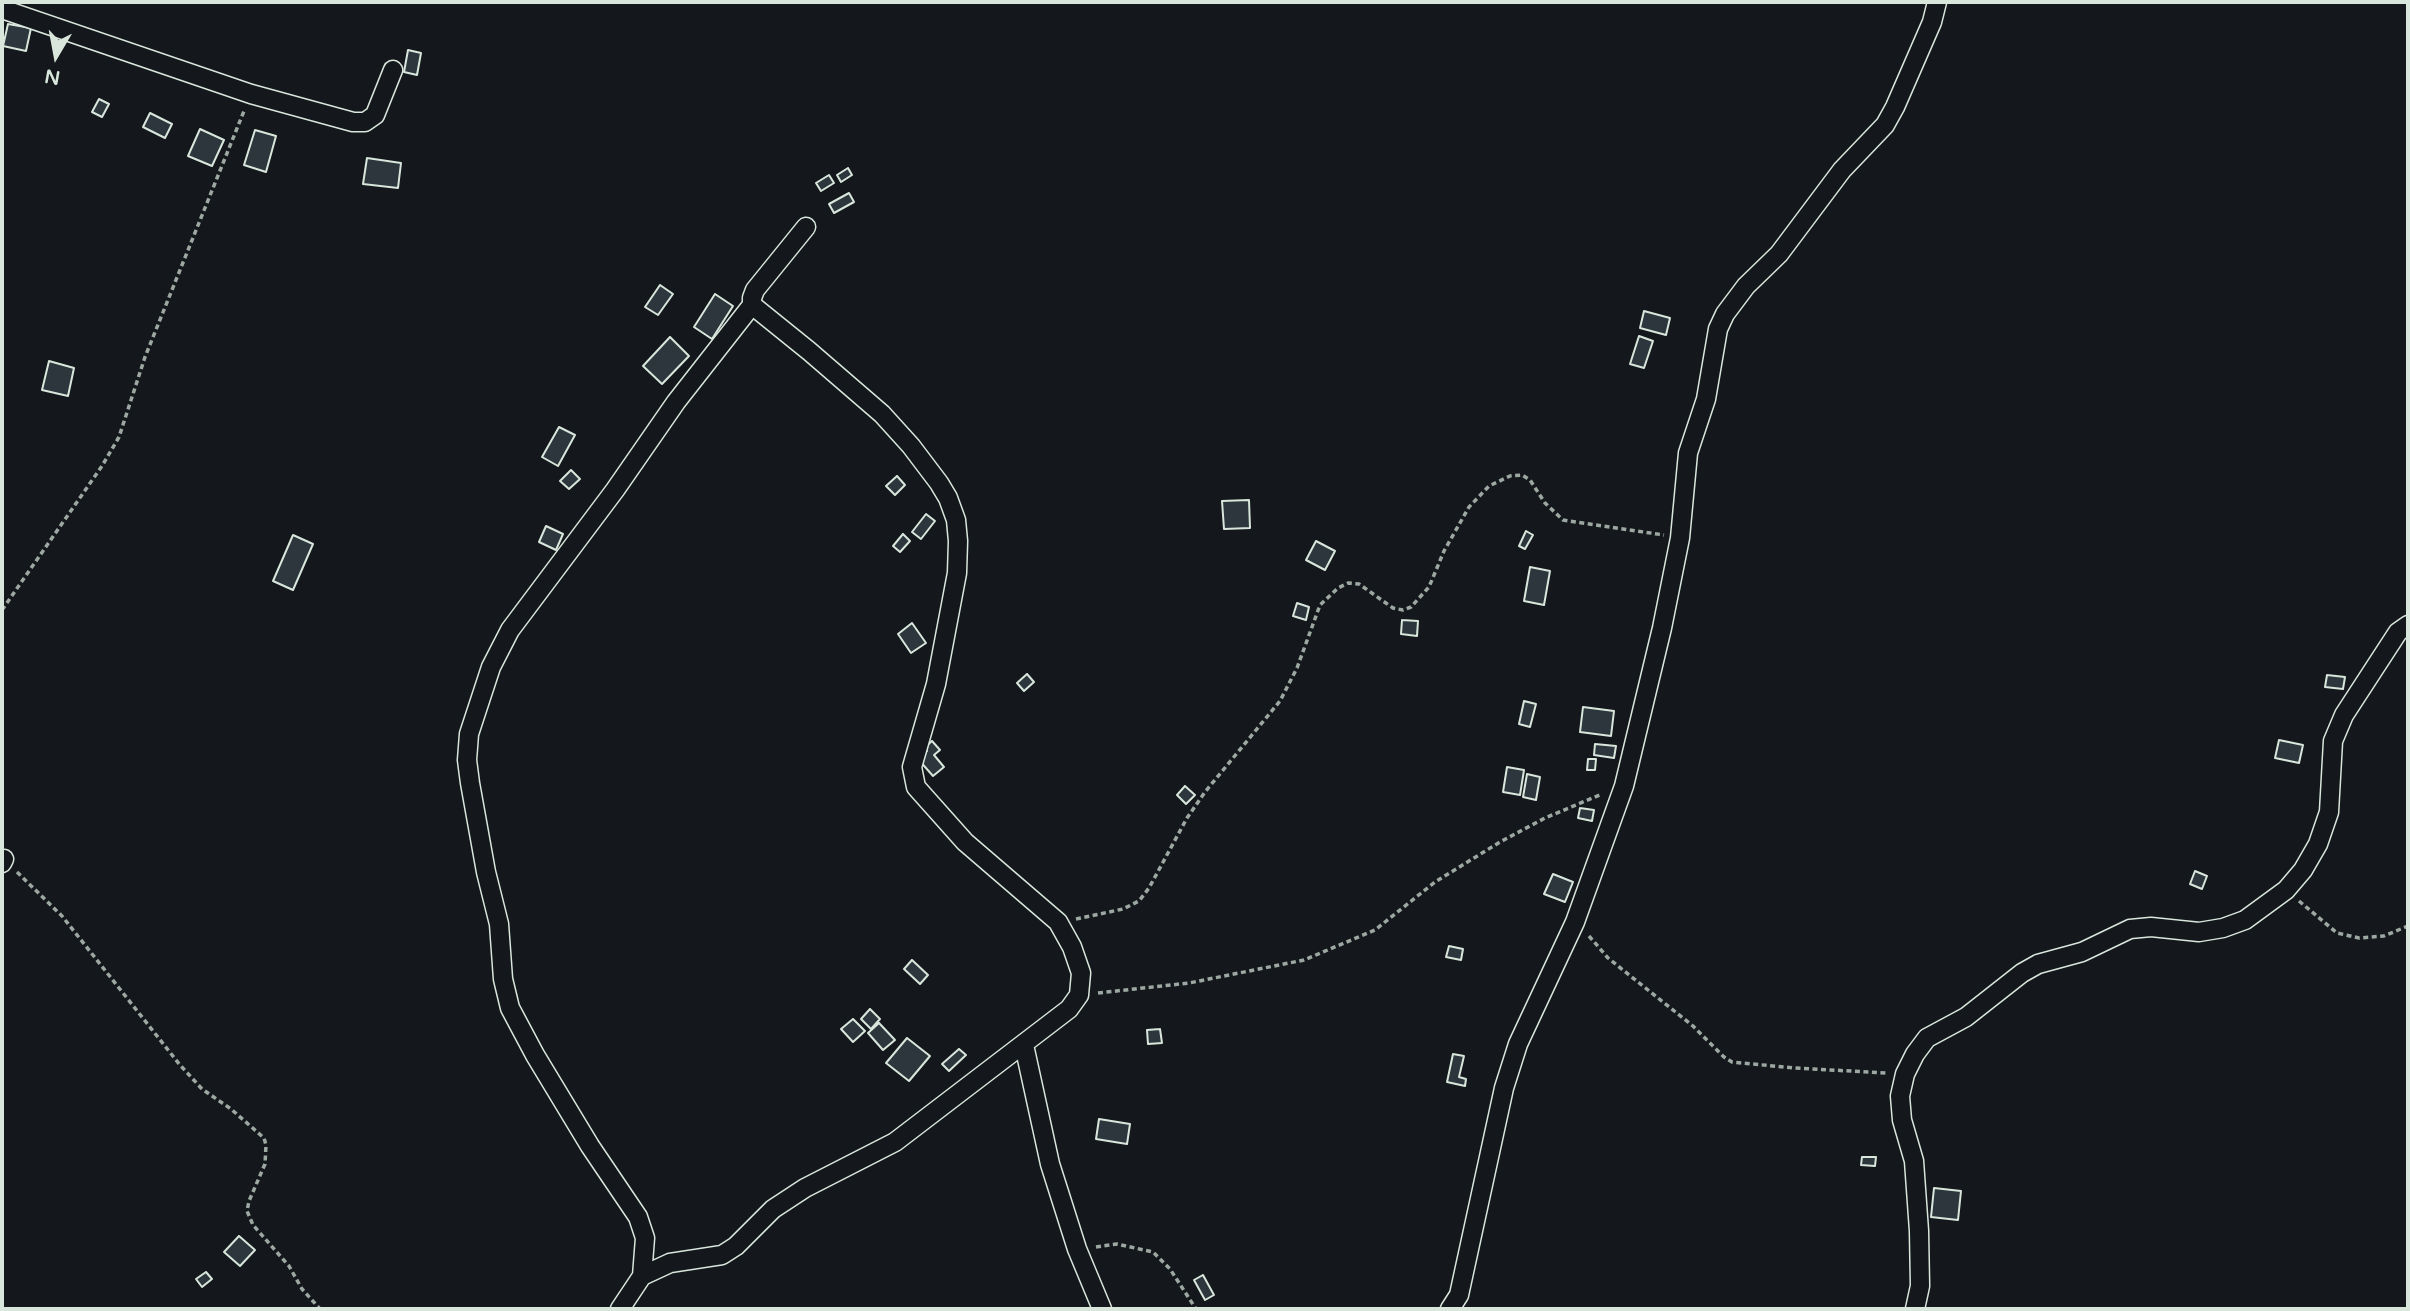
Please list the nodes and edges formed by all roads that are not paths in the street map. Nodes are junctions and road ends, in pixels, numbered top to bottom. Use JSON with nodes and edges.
{"nodes":[{"id":1,"x":1937,"y":2,"type":"edge"},
{"id":2,"x":2,"y":9,"type":"edge"},
{"id":3,"x":393,"y":70,"type":"dead end"},
{"id":4,"x":806,"y":227,"type":"dead end"},
{"id":5,"x":752,"y":305,"type":"junction"},
{"id":6,"x":2408,"y":625,"type":"edge"},
{"id":7,"x":1024,"y":1045,"type":"junction"},
{"id":8,"x":642,"y":1276,"type":"junction"},
{"id":9,"x":621,"y":1309,"type":"edge"},
{"id":10,"x":1102,"y":1309,"type":"edge"},
{"id":11,"x":1450,"y":1309,"type":"edge"},
{"id":12,"x":1915,"y":1309,"type":"edge"}],
"edges":[{"from":1,"to":11,"type":"street"},
{"from":2,"to":3,"type":"street"},
{"from":4,"to":5,"type":"street"},
{"from":5,"to":7,"type":"street"},
{"from":5,"to":8,"type":"street"},
{"from":6,"to":12,"type":"street"},
{"from":7,"to":8,"type":"street"},
{"from":7,"to":10,"type":"street"},
{"from":8,"to":9,"type":"street"}]}
